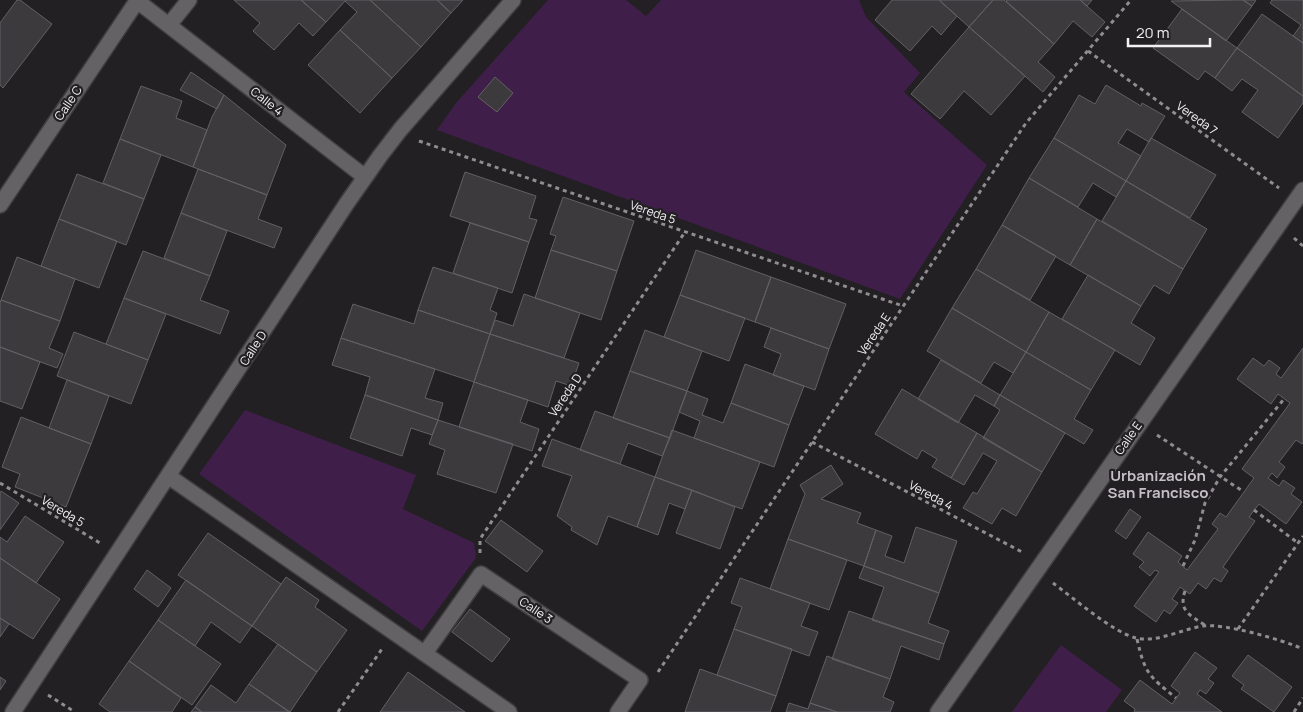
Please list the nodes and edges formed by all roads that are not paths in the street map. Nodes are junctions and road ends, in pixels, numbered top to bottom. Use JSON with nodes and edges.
{"nodes":[{"id":1,"x":136,"y":0,"type":"edge"},
{"id":2,"x":189,"y":0,"type":"edge"},
{"id":3,"x":513,"y":0,"type":"edge"},
{"id":4,"x":169,"y":25,"type":"junction"},
{"id":5,"x":366,"y":177,"type":"junction"},
{"id":6,"x":1299,"y":195,"type":"edge"},
{"id":7,"x":0,"y":205,"type":"edge"},
{"id":8,"x":168,"y":476,"type":"junction"},
{"id":9,"x":424,"y":654,"type":"junction"},
{"id":10,"x":13,"y":712,"type":"edge"},
{"id":11,"x":509,"y":712,"type":"edge"},
{"id":12,"x":618,"y":712,"type":"edge"},
{"id":13,"x":938,"y":712,"type":"edge"}],
"edges":[{"from":1,"to":4,"type":"street","name":"Calle 4"},
{"from":1,"to":7,"type":"street","name":"Calle C"},
{"from":2,"to":4,"type":"street"},
{"from":3,"to":5,"type":"street","name":"Calle D"},
{"from":4,"to":5,"type":"street","name":"Calle 4"},
{"from":5,"to":8,"type":"street","name":"Calle D"},
{"from":6,"to":13,"type":"street","name":"Calle E"},
{"from":8,"to":9,"type":"street"},
{"from":8,"to":10,"type":"street","name":"Calle D"},
{"from":9,"to":11,"type":"street"},
{"from":9,"to":12,"type":"street","name":"Calle 3"}]}
